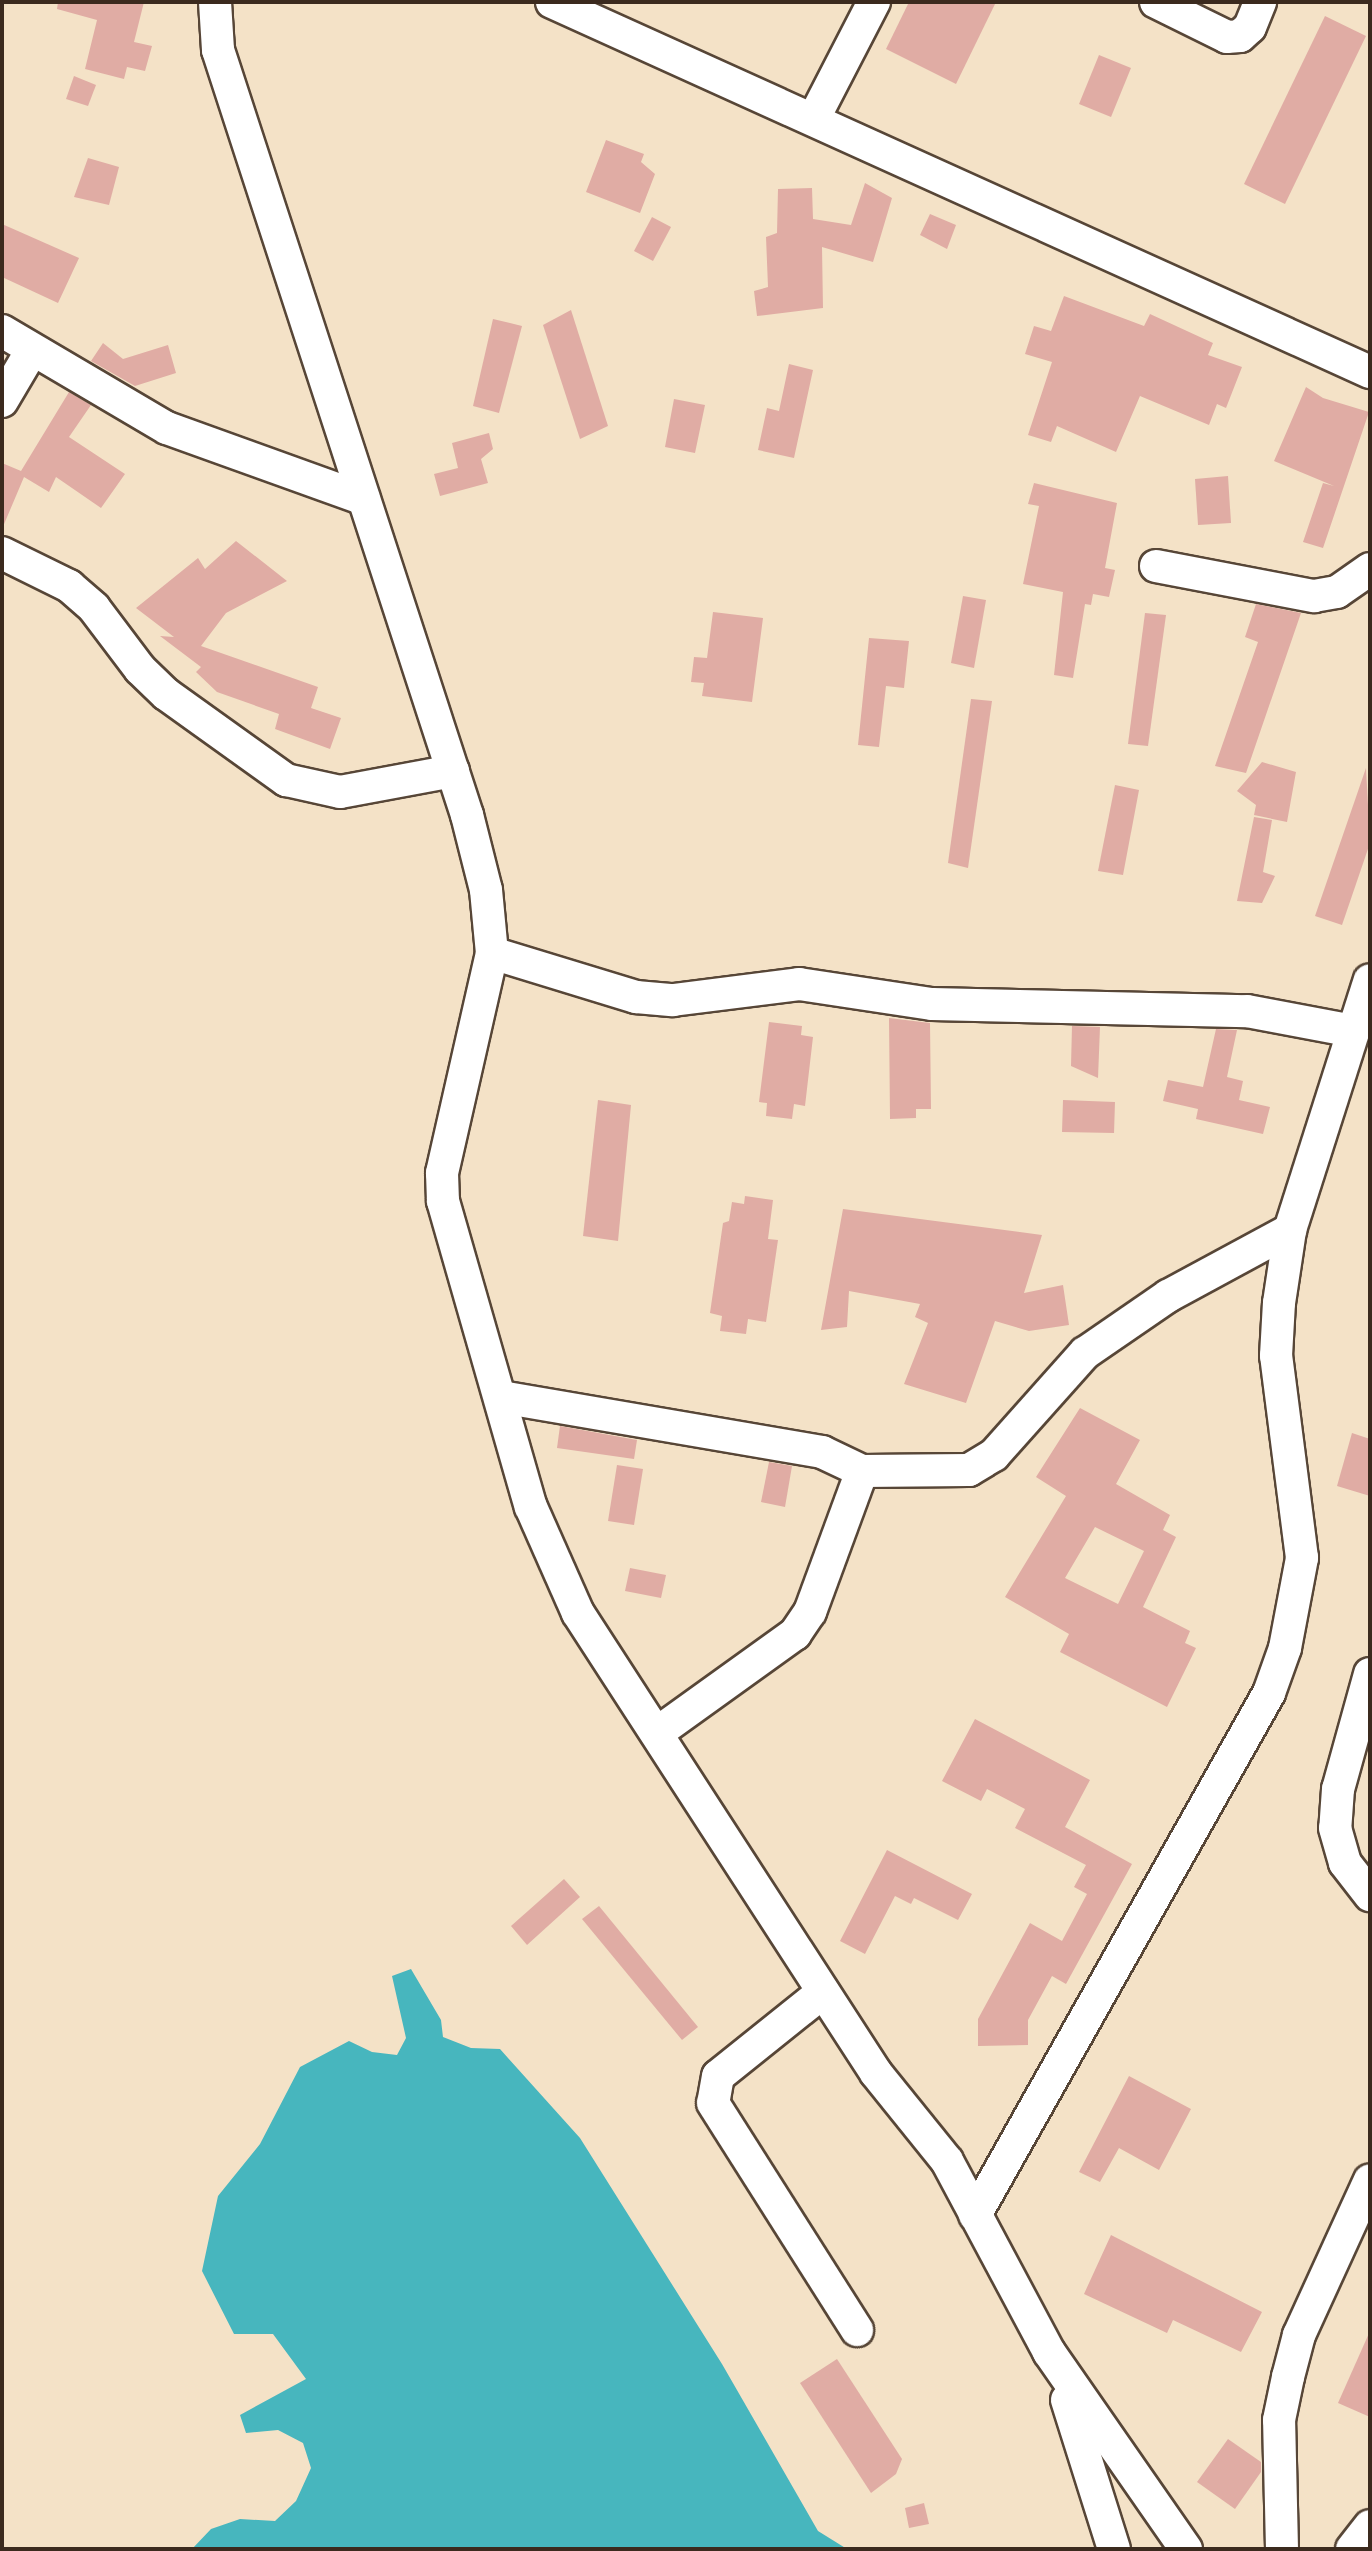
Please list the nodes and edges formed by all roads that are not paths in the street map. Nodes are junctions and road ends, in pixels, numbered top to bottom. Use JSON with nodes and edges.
{"nodes":[{"id":1,"x":215,"y":2,"type":"edge"},
{"id":2,"x":552,"y":2,"type":"edge"},
{"id":3,"x":874,"y":2,"type":"edge"},
{"id":4,"x":1156,"y":2,"type":"edge"},
{"id":5,"x":1260,"y":2,"type":"edge"},
{"id":6,"x":814,"y":118,"type":"junction"},
{"id":7,"x":2,"y":331,"type":"edge"},
{"id":8,"x":32,"y":350,"type":"junction"},
{"id":9,"x":1370,"y":372,"type":"edge"},
{"id":10,"x":2,"y":401,"type":"edge"},
{"id":11,"x":364,"y":499,"type":"junction"},
{"id":12,"x":2,"y":553,"type":"edge"},
{"id":13,"x":1156,"y":566,"type":"dead end"},
{"id":14,"x":1370,"y":569,"type":"edge"},
{"id":15,"x":453,"y":771,"type":"junction"},
{"id":16,"x":492,"y":953,"type":"junction"},
{"id":17,"x":1370,"y":980,"type":"edge"},
{"id":18,"x":1353,"y":1031,"type":"junction"},
{"id":19,"x":1290,"y":1230,"type":"junction"},
{"id":20,"x":501,"y":1397,"type":"junction"},
{"id":21,"x":862,"y":1471,"type":"junction"},
{"id":22,"x":1370,"y":1674,"type":"edge"},
{"id":23,"x":657,"y":1733,"type":"junction"},
{"id":24,"x":1370,"y":1895,"type":"edge"},
{"id":25,"x":823,"y":1992,"type":"junction"},
{"id":26,"x":1370,"y":2180,"type":"edge"},
{"id":27,"x":975,"y":2215,"type":"junction"},
{"id":28,"x":857,"y":2330,"type":"dead end"},
{"id":29,"x":1049,"y":2352,"type":"junction"},
{"id":30,"x":1370,"y":2526,"type":"edge"},
{"id":31,"x":1114,"y":2549,"type":"edge"},
{"id":32,"x":1186,"y":2549,"type":"edge"},
{"id":33,"x":1282,"y":2549,"type":"edge"},
{"id":34,"x":1352,"y":2549,"type":"edge"}],
"edges":[{"from":1,"to":11,"type":"street"},
{"from":2,"to":6,"type":"street"},
{"from":3,"to":6,"type":"street"},
{"from":4,"to":5,"type":"street"},
{"from":6,"to":9,"type":"street"},
{"from":7,"to":8,"type":"street"},
{"from":8,"to":10,"type":"street"},
{"from":8,"to":11,"type":"street"},
{"from":11,"to":15,"type":"street"},
{"from":12,"to":15,"type":"street"},
{"from":13,"to":14,"type":"street"},
{"from":15,"to":16,"type":"street"},
{"from":16,"to":18,"type":"street"},
{"from":16,"to":20,"type":"street"},
{"from":17,"to":18,"type":"street"},
{"from":18,"to":19,"type":"street"},
{"from":19,"to":21,"type":"street"},
{"from":19,"to":27,"type":"street"},
{"from":20,"to":21,"type":"street"},
{"from":20,"to":23,"type":"street"},
{"from":21,"to":23,"type":"street"},
{"from":22,"to":24,"type":"street"},
{"from":23,"to":25,"type":"street"},
{"from":25,"to":27,"type":"street"},
{"from":25,"to":28,"type":"street"},
{"from":26,"to":33,"type":"street"},
{"from":27,"to":29,"type":"street"},
{"from":29,"to":31,"type":"street"},
{"from":29,"to":32,"type":"street"},
{"from":30,"to":34,"type":"street"}]}
